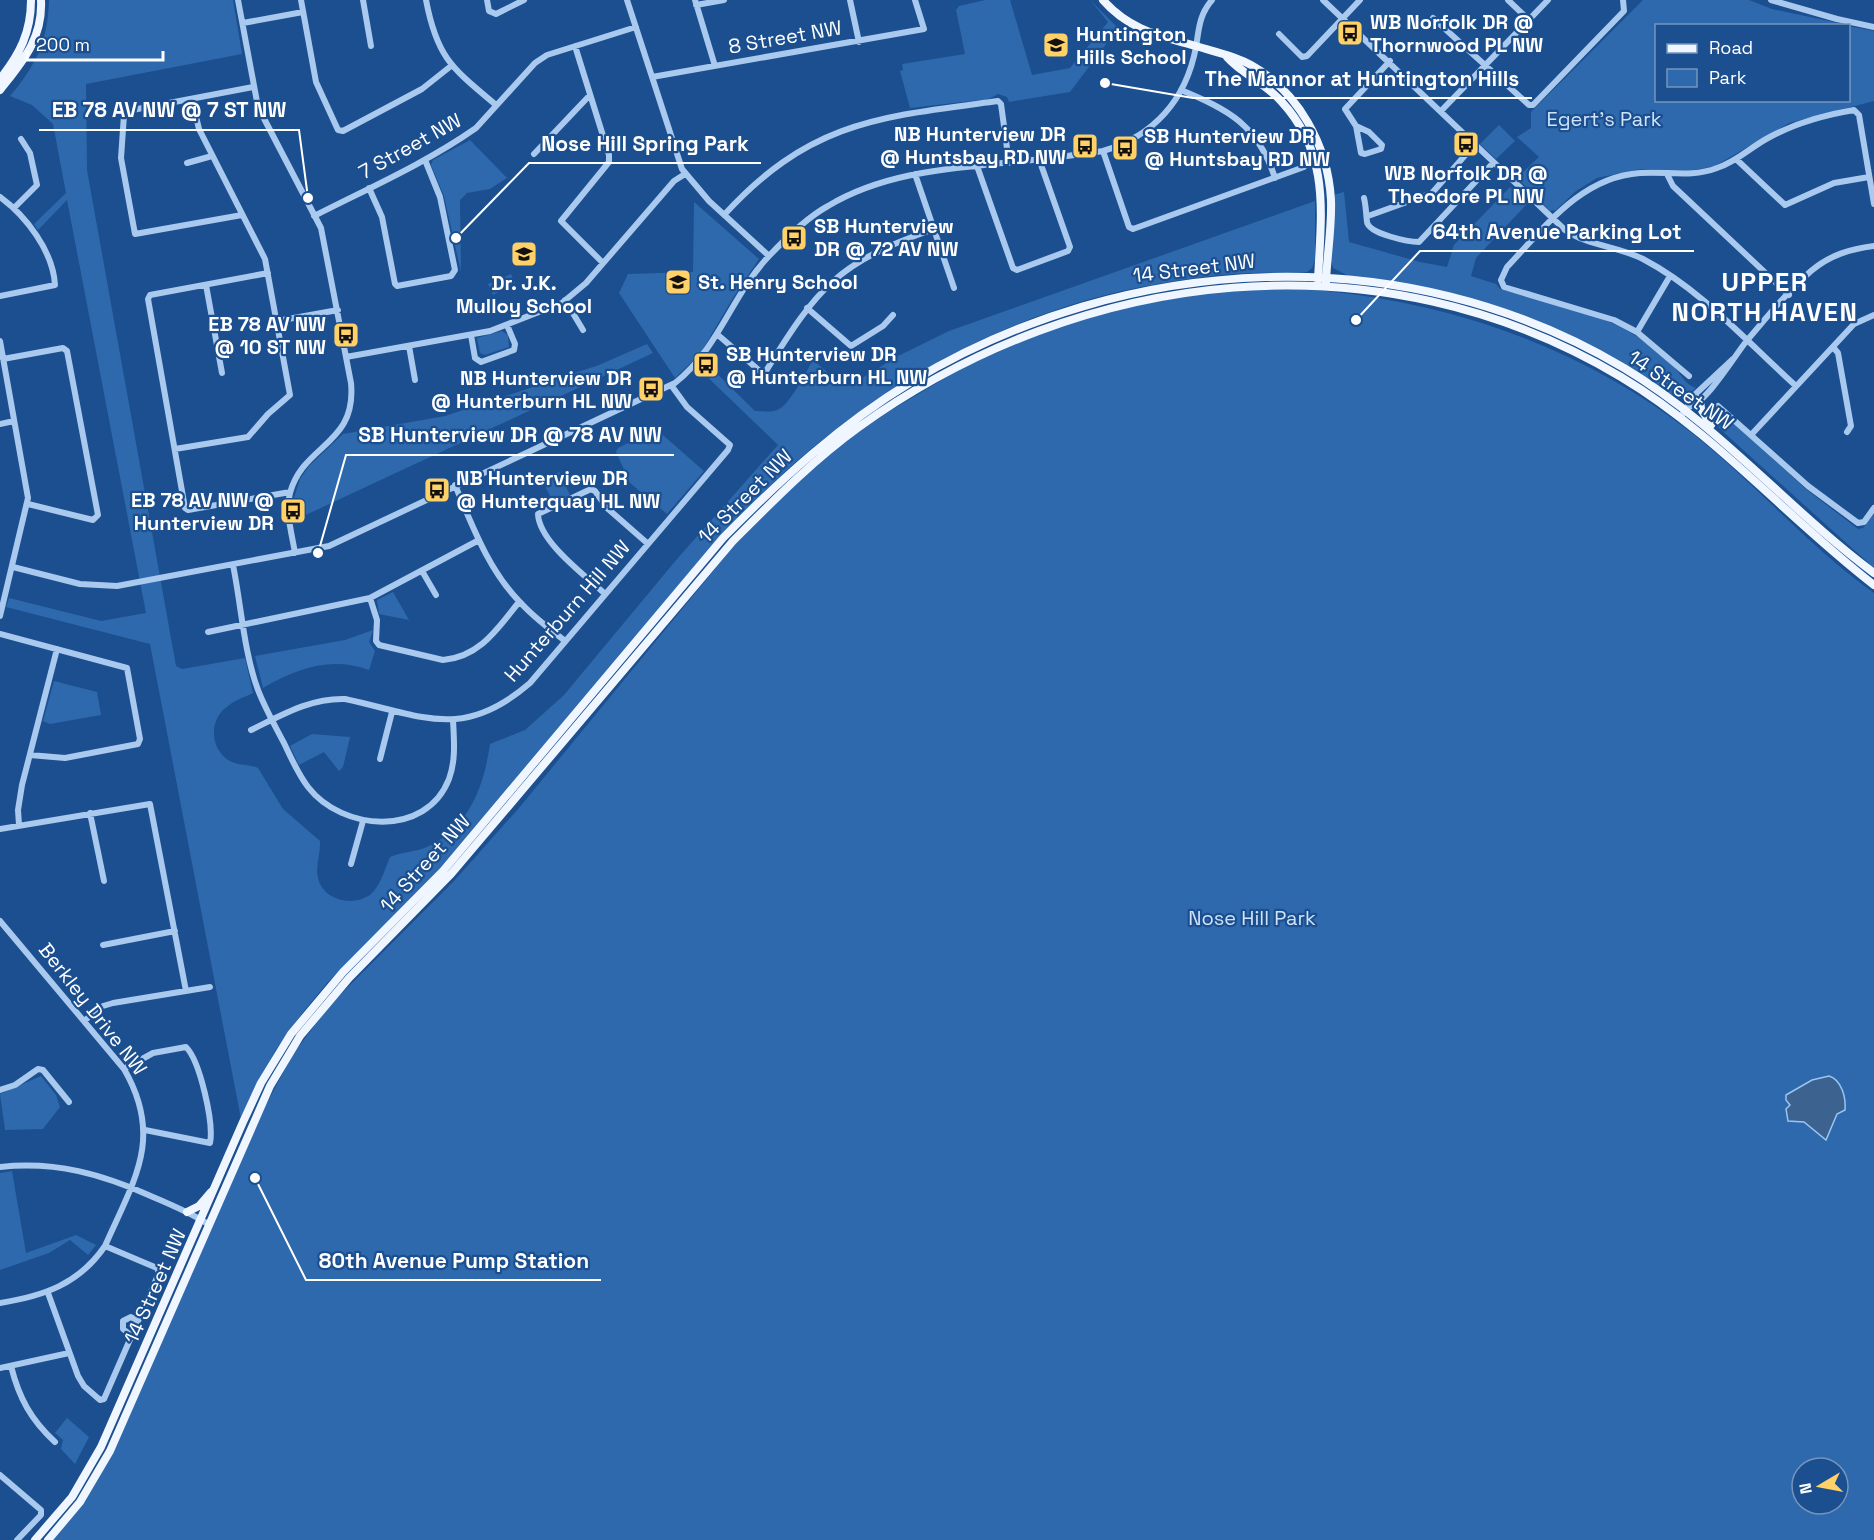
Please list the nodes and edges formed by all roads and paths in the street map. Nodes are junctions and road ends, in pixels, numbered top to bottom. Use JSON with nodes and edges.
{"nodes":[{"id":1,"x":31,"y":0,"type":"edge"},
{"id":2,"x":41,"y":0,"type":"edge"},
{"id":3,"x":238,"y":0,"type":"edge"},
{"id":4,"x":301,"y":0,"type":"edge"},
{"id":5,"x":363,"y":0,"type":"edge"},
{"id":6,"x":426,"y":0,"type":"edge"},
{"id":7,"x":487,"y":0,"type":"edge"},
{"id":8,"x":524,"y":0,"type":"edge"},
{"id":9,"x":627,"y":0,"type":"edge"},
{"id":10,"x":724,"y":0,"type":"edge"},
{"id":11,"x":850,"y":0,"type":"edge"},
{"id":12,"x":915,"y":0,"type":"edge"},
{"id":13,"x":1103,"y":0,"type":"edge"},
{"id":14,"x":1212,"y":0,"type":"edge"},
{"id":15,"x":1323,"y":0,"type":"edge"},
{"id":16,"x":1360,"y":0,"type":"edge"},
{"id":17,"x":1508,"y":0,"type":"edge"},
{"id":18,"x":1548,"y":0,"type":"edge"},
{"id":19,"x":1623,"y":0,"type":"edge"},
{"id":20,"x":1771,"y":0,"type":"edge"},
{"id":21,"x":695,"y":2,"type":"edge"},
{"id":22,"x":303,"y":12,"type":"junction"},
{"id":23,"x":1343,"y":18,"type":"junction"},
{"id":24,"x":1433,"y":18,"type":"dead end"},
{"id":25,"x":1529,"y":20,"type":"junction"},
{"id":26,"x":243,"y":23,"type":"junction"},
{"id":27,"x":636,"y":27,"type":"junction"},
{"id":28,"x":1874,"y":27,"type":"edge"},
{"id":29,"x":1279,"y":34,"type":"dead end"},
{"id":30,"x":859,"y":42,"type":"junction"},
{"id":31,"x":371,"y":46,"type":"dead end"},
{"id":32,"x":575,"y":46,"type":"junction"},
{"id":33,"x":1196,"y":46,"type":"junction"},
{"id":34,"x":1227,"y":57,"type":"junction"},
{"id":35,"x":1390,"y":61,"type":"junction"},
{"id":36,"x":451,"y":66,"type":"junction"},
{"id":37,"x":715,"y":66,"type":"junction"},
{"id":38,"x":1484,"y":66,"type":"junction"},
{"id":39,"x":652,"y":77,"type":"junction"},
{"id":40,"x":0,"y":79,"type":"edge"},
{"id":41,"x":253,"y":87,"type":"junction"},
{"id":42,"x":0,"y":90,"type":"edge"},
{"id":43,"x":1181,"y":90,"type":"junction"},
{"id":44,"x":590,"y":95,"type":"junction"},
{"id":45,"x":192,"y":100,"type":"junction"},
{"id":46,"x":496,"y":105,"type":"junction"},
{"id":47,"x":1441,"y":111,"type":"junction"},
{"id":48,"x":1356,"y":126,"type":"junction"},
{"id":49,"x":21,"y":139,"type":"dead end"},
{"id":50,"x":1475,"y":144,"type":"junction"},
{"id":51,"x":1103,"y":152,"type":"junction"},
{"id":52,"x":534,"y":154,"type":"dead end"},
{"id":53,"x":212,"y":156,"type":"junction"},
{"id":54,"x":1040,"y":159,"type":"junction"},
{"id":55,"x":1736,"y":159,"type":"junction"},
{"id":56,"x":425,"y":160,"type":"junction"},
{"id":57,"x":187,"y":163,"type":"dead end"},
{"id":58,"x":1009,"y":163,"type":"junction"},
{"id":59,"x":1493,"y":163,"type":"junction"},
{"id":60,"x":977,"y":166,"type":"junction"},
{"id":61,"x":1304,"y":167,"type":"dead end"},
{"id":62,"x":685,"y":174,"type":"junction"},
{"id":63,"x":915,"y":174,"type":"junction"},
{"id":64,"x":1667,"y":174,"type":"junction"},
{"id":65,"x":1869,"y":177,"type":"junction"},
{"id":66,"x":1275,"y":178,"type":"junction"},
{"id":67,"x":369,"y":188,"type":"junction"},
{"id":68,"x":0,"y":197,"type":"edge"},
{"id":69,"x":1364,"y":198,"type":"dead end"},
{"id":70,"x":1874,"y":204,"type":"edge"},
{"id":71,"x":14,"y":208,"type":"junction"},
{"id":72,"x":242,"y":215,"type":"junction"},
{"id":73,"x":724,"y":215,"type":"junction"},
{"id":74,"x":314,"y":216,"type":"junction"},
{"id":75,"x":1368,"y":216,"type":"junction"},
{"id":76,"x":1552,"y":220,"type":"junction"},
{"id":77,"x":934,"y":230,"type":"junction"},
{"id":78,"x":1874,"y":246,"type":"edge"},
{"id":79,"x":1320,"y":250,"type":"junction"},
{"id":80,"x":769,"y":256,"type":"junction"},
{"id":81,"x":603,"y":263,"type":"junction"},
{"id":82,"x":1328,"y":263,"type":"junction"},
{"id":83,"x":268,"y":273,"type":"junction"},
{"id":84,"x":1304,"y":276,"type":"junction"},
{"id":85,"x":1670,"y":276,"type":"junction"},
{"id":86,"x":1322,"y":277,"type":"junction"},
{"id":87,"x":1371,"y":282,"type":"junction"},
{"id":88,"x":206,"y":285,"type":"junction"},
{"id":89,"x":1321,"y":286,"type":"junction"},
{"id":90,"x":954,"y":288,"type":"dead end"},
{"id":91,"x":1789,"y":295,"type":"junction"},
{"id":92,"x":0,"y":296,"type":"edge"},
{"id":93,"x":565,"y":300,"type":"junction"},
{"id":94,"x":807,"y":308,"type":"junction"},
{"id":95,"x":338,"y":310,"type":"junction"},
{"id":96,"x":893,"y":315,"type":"dead end"},
{"id":97,"x":1874,"y":315,"type":"edge"},
{"id":98,"x":277,"y":321,"type":"junction"},
{"id":99,"x":507,"y":325,"type":"junction"},
{"id":100,"x":583,"y":330,"type":"dead end"},
{"id":101,"x":1637,"y":332,"type":"junction"},
{"id":102,"x":717,"y":334,"type":"junction"},
{"id":103,"x":471,"y":335,"type":"junction"},
{"id":104,"x":0,"y":341,"type":"edge"},
{"id":105,"x":1747,"y":342,"type":"junction"},
{"id":106,"x":409,"y":346,"type":"junction"},
{"id":107,"x":1833,"y":347,"type":"junction"},
{"id":108,"x":346,"y":357,"type":"junction"},
{"id":109,"x":1733,"y":358,"type":"junction"},
{"id":110,"x":3,"y":359,"type":"junction"},
{"id":111,"x":222,"y":373,"type":"dead end"},
{"id":112,"x":1689,"y":376,"type":"dead end"},
{"id":113,"x":415,"y":380,"type":"dead end"},
{"id":114,"x":671,"y":385,"type":"junction"},
{"id":115,"x":1796,"y":386,"type":"junction"},
{"id":116,"x":1700,"y":399,"type":"junction"},
{"id":117,"x":1718,"y":406,"type":"dead end"},
{"id":118,"x":1685,"y":411,"type":"junction"},
{"id":119,"x":14,"y":421,"type":"junction"},
{"id":120,"x":0,"y":424,"type":"edge"},
{"id":121,"x":1847,"y":432,"type":"dead end"},
{"id":122,"x":1751,"y":435,"type":"junction"},
{"id":123,"x":1725,"y":441,"type":"junction"},
{"id":124,"x":175,"y":450,"type":"junction"},
{"id":125,"x":455,"y":485,"type":"junction"},
{"id":126,"x":290,"y":492,"type":"junction"},
{"id":127,"x":28,"y":504,"type":"junction"},
{"id":128,"x":1874,"y":508,"type":"edge"},
{"id":129,"x":479,"y":540,"type":"junction"},
{"id":130,"x":647,"y":543,"type":"junction"},
{"id":131,"x":295,"y":553,"type":"junction"},
{"id":132,"x":233,"y":565,"type":"junction"},
{"id":133,"x":13,"y":567,"type":"junction"},
{"id":134,"x":422,"y":571,"type":"junction"},
{"id":135,"x":1874,"y":573,"type":"edge"},
{"id":136,"x":1874,"y":585,"type":"edge"},
{"id":137,"x":605,"y":594,"type":"junction"},
{"id":138,"x":436,"y":596,"type":"dead end"},
{"id":139,"x":370,"y":598,"type":"junction"},
{"id":140,"x":519,"y":602,"type":"junction"},
{"id":141,"x":0,"y":615,"type":"edge"},
{"id":142,"x":245,"y":625,"type":"junction"},
{"id":143,"x":208,"y":632,"type":"dead end"},
{"id":144,"x":0,"y":634,"type":"edge"},
{"id":145,"x":566,"y":641,"type":"junction"},
{"id":146,"x":57,"y":649,"type":"junction"},
{"id":147,"x":392,"y":712,"type":"junction"},
{"id":148,"x":272,"y":720,"type":"junction"},
{"id":149,"x":453,"y":720,"type":"junction"},
{"id":150,"x":251,"y":730,"type":"dead end"},
{"id":151,"x":30,"y":755,"type":"junction"},
{"id":152,"x":380,"y":759,"type":"dead end"},
{"id":153,"x":90,"y":813,"type":"junction"},
{"id":154,"x":363,"y":821,"type":"junction"},
{"id":155,"x":19,"y":825,"type":"junction"},
{"id":156,"x":0,"y":829,"type":"edge"},
{"id":157,"x":351,"y":864,"type":"dead end"},
{"id":158,"x":104,"y":881,"type":"dead end"},
{"id":159,"x":0,"y":921,"type":"edge"},
{"id":160,"x":7,"y":928,"type":"junction"},
{"id":161,"x":175,"y":931,"type":"junction"},
{"id":162,"x":0,"y":934,"type":"edge"},
{"id":163,"x":103,"y":945,"type":"dead end"},
{"id":164,"x":210,"y":987,"type":"dead end"},
{"id":165,"x":186,"y":991,"type":"junction"},
{"id":166,"x":84,"y":1021,"type":"junction"},
{"id":167,"x":124,"y":1069,"type":"junction"},
{"id":168,"x":0,"y":1090,"type":"edge"},
{"id":169,"x":69,"y":1102,"type":"dead end"},
{"id":170,"x":145,"y":1130,"type":"junction"},
{"id":171,"x":0,"y":1167,"type":"edge"},
{"id":172,"x":130,"y":1187,"type":"junction"},
{"id":173,"x":215,"y":1190,"type":"junction"},
{"id":174,"x":188,"y":1212,"type":"junction"},
{"id":175,"x":205,"y":1222,"type":"junction"},
{"id":176,"x":105,"y":1245,"type":"junction"},
{"id":177,"x":48,"y":1293,"type":"junction"},
{"id":178,"x":0,"y":1303,"type":"edge"},
{"id":179,"x":138,"y":1321,"type":"junction"},
{"id":180,"x":132,"y":1336,"type":"junction"},
{"id":181,"x":69,"y":1353,"type":"junction"},
{"id":182,"x":11,"y":1366,"type":"junction"},
{"id":183,"x":0,"y":1368,"type":"edge"},
{"id":184,"x":55,"y":1442,"type":"dead end"},
{"id":185,"x":0,"y":1475,"type":"edge"},
{"id":186,"x":18,"y":1540,"type":"edge"},
{"id":187,"x":35,"y":1540,"type":"edge"},
{"id":188,"x":48,"y":1540,"type":"edge"}],
"edges":[{"from":1,"to":40,"type":"main road"},
{"from":2,"to":42,"type":"main road"},
{"from":3,"to":26,"type":"street"},
{"from":4,"to":22,"type":"street"},
{"from":5,"to":31,"type":"street"},
{"from":6,"to":36,"type":"street"},
{"from":7,"to":8,"type":"street"},
{"from":9,"to":27,"type":"street"},
{"from":10,"to":21,"type":"street"},
{"from":11,"to":30,"type":"street"},
{"from":12,"to":30,"type":"street","name":"8 Street NW"},
{"from":13,"to":33,"type":"main road"},
{"from":14,"to":33,"type":"street"},
{"from":15,"to":23,"type":"street"},
{"from":16,"to":23,"type":"street"},
{"from":17,"to":25,"type":"street"},
{"from":18,"to":25,"type":"street"},
{"from":19,"to":38,"type":"street"},
{"from":20,"to":28,"type":"street"},
{"from":21,"to":37,"type":"street"},
{"from":22,"to":26,"type":"street"},
{"from":22,"to":36,"type":"street"},
{"from":23,"to":29,"type":"street"},
{"from":23,"to":35,"type":"street"},
{"from":24,"to":38,"type":"street"},
{"from":25,"to":38,"type":"street"},
{"from":26,"to":41,"type":"street"},
{"from":27,"to":32,"type":"street","name":"7 Street NW"},
{"from":27,"to":39,"type":"street"},
{"from":30,"to":37,"type":"street","name":"8 Street NW"},
{"from":32,"to":44,"type":"street"},
{"from":32,"to":46,"type":"street","name":"7 Street NW"},
{"from":33,"to":34,"type":"main road"},
{"from":33,"to":43,"type":"street"},
{"from":34,"to":79,"type":"main road"},
{"from":34,"to":82,"type":"main road"},
{"from":35,"to":47,"type":"street"},
{"from":35,"to":48,"type":"street"},
{"from":36,"to":46,"type":"street"},
{"from":37,"to":39,"type":"street","name":"8 Street NW"},
{"from":38,"to":47,"type":"street"},
{"from":39,"to":62,"type":"street"},
{"from":41,"to":45,"type":"street"},
{"from":41,"to":74,"type":"street"},
{"from":43,"to":51,"type":"street"},
{"from":43,"to":66,"type":"street"},
{"from":44,"to":52,"type":"street"},
{"from":44,"to":81,"type":"street"},
{"from":45,"to":53,"type":"street"},
{"from":45,"to":72,"type":"street"},
{"from":46,"to":56,"type":"street","name":"7 Street NW"},
{"from":47,"to":50,"type":"street"},
{"from":48,"to":48,"type":"street"},
{"from":49,"to":71,"type":"street"},
{"from":50,"to":59,"type":"street"},
{"from":50,"to":75,"type":"street"},
{"from":51,"to":54,"type":"street"},
{"from":51,"to":66,"type":"street"},
{"from":53,"to":57,"type":"street"},
{"from":53,"to":72,"type":"street"},
{"from":54,"to":58,"type":"street"},
{"from":54,"to":60,"type":"street"},
{"from":55,"to":64,"type":"street"},
{"from":55,"to":65,"type":"street"},
{"from":55,"to":65,"type":"street"},
{"from":56,"to":67,"type":"street","name":"7 Street NW"},
{"from":56,"to":67,"type":"street"},
{"from":58,"to":60,"type":"street"},
{"from":58,"to":73,"type":"street"},
{"from":59,"to":75,"type":"street"},
{"from":59,"to":76,"type":"street"},
{"from":60,"to":63,"type":"street"},
{"from":61,"to":66,"type":"street"},
{"from":62,"to":73,"type":"street"},
{"from":62,"to":81,"type":"street"},
{"from":63,"to":77,"type":"street"},
{"from":63,"to":80,"type":"street"},
{"from":64,"to":76,"type":"street"},
{"from":64,"to":91,"type":"street"},
{"from":65,"to":70,"type":"street"},
{"from":67,"to":74,"type":"street","name":"7 Street NW"},
{"from":68,"to":71,"type":"street"},
{"from":69,"to":75,"type":"street"},
{"from":71,"to":92,"type":"street"},
{"from":72,"to":83,"type":"street"},
{"from":73,"to":80,"type":"street"},
{"from":74,"to":95,"type":"street"},
{"from":76,"to":85,"type":"street"},
{"from":76,"to":101,"type":"street"},
{"from":77,"to":90,"type":"street"},
{"from":77,"to":94,"type":"street"},
{"from":78,"to":91,"type":"street"},
{"from":79,"to":84,"type":"main road"},
{"from":79,"to":86,"type":"main road"},
{"from":80,"to":102,"type":"street"},
{"from":81,"to":93,"type":"street"},
{"from":82,"to":86,"type":"main road"},
{"from":82,"to":87,"type":"main road"},
{"from":83,"to":88,"type":"street"},
{"from":83,"to":98,"type":"street"},
{"from":84,"to":86,"type":"main road","name":"14 Street NW"},
{"from":84,"to":173,"type":"main road","name":"14 Street NW"},
{"from":85,"to":101,"type":"street"},
{"from":85,"to":105,"type":"street"},
{"from":86,"to":87,"type":"main road","name":"14 Street NW"},
{"from":86,"to":89,"type":"main road"},
{"from":87,"to":118,"type":"main road","name":"14 Street NW"},
{"from":88,"to":111,"type":"street"},
{"from":88,"to":124,"type":"street"},
{"from":89,"to":118,"type":"main road","name":"14 Street NW"},
{"from":89,"to":175,"type":"main road","name":"14 Street NW"},
{"from":91,"to":105,"type":"street"},
{"from":93,"to":99,"type":"street"},
{"from":93,"to":100,"type":"street"},
{"from":94,"to":96,"type":"street"},
{"from":94,"to":102,"type":"street"},
{"from":95,"to":98,"type":"street"},
{"from":95,"to":108,"type":"street"},
{"from":97,"to":107,"type":"street"},
{"from":98,"to":124,"type":"street"},
{"from":99,"to":103,"type":"street"},
{"from":99,"to":103,"type":"street"},
{"from":101,"to":112,"type":"street"},
{"from":102,"to":114,"type":"street"},
{"from":103,"to":106,"type":"street"},
{"from":104,"to":110,"type":"street"},
{"from":105,"to":109,"type":"street"},
{"from":105,"to":115,"type":"street"},
{"from":106,"to":108,"type":"street"},
{"from":106,"to":113,"type":"street"},
{"from":107,"to":115,"type":"street"},
{"from":107,"to":121,"type":"street"},
{"from":108,"to":126,"type":"street"},
{"from":109,"to":116,"type":"street"},
{"from":109,"to":118,"type":"street"},
{"from":110,"to":119,"type":"street"},
{"from":110,"to":127,"type":"street"},
{"from":114,"to":125,"type":"street"},
{"from":114,"to":130,"type":"street","name":"Hunterburn Hill NW"},
{"from":115,"to":122,"type":"street"},
{"from":116,"to":118,"type":"street"},
{"from":116,"to":123,"type":"main road"},
{"from":117,"to":122,"type":"street"},
{"from":118,"to":123,"type":"main road","name":"14 Street NW"},
{"from":118,"to":136,"type":"main road","name":"14 Street NW"},
{"from":119,"to":120,"type":"street"},
{"from":119,"to":127,"type":"street"},
{"from":122,"to":128,"type":"street"},
{"from":123,"to":135,"type":"main road","name":"14 Street NW"},
{"from":124,"to":126,"type":"street"},
{"from":125,"to":129,"type":"street"},
{"from":125,"to":131,"type":"street"},
{"from":126,"to":131,"type":"street"},
{"from":127,"to":133,"type":"street"},
{"from":129,"to":134,"type":"street"},
{"from":129,"to":140,"type":"street"},
{"from":130,"to":137,"type":"street","name":"Hunterburn Hill NW"},
{"from":130,"to":137,"type":"street"},
{"from":131,"to":132,"type":"street"},
{"from":132,"to":133,"type":"street"},
{"from":132,"to":142,"type":"street"},
{"from":133,"to":141,"type":"street"},
{"from":134,"to":138,"type":"street"},
{"from":134,"to":139,"type":"street"},
{"from":137,"to":145,"type":"street","name":"Hunterburn Hill NW"},
{"from":139,"to":140,"type":"street"},
{"from":139,"to":142,"type":"street"},
{"from":140,"to":145,"type":"street"},
{"from":142,"to":143,"type":"street"},
{"from":142,"to":148,"type":"street"},
{"from":144,"to":146,"type":"street"},
{"from":145,"to":149,"type":"street","name":"Hunterburn Hill NW"},
{"from":146,"to":151,"type":"street"},
{"from":146,"to":151,"type":"street"},
{"from":147,"to":148,"type":"street","name":"Hunterburn Hill NW"},
{"from":147,"to":149,"type":"street","name":"Hunterburn Hill NW"},
{"from":147,"to":152,"type":"street"},
{"from":148,"to":150,"type":"street","name":"Hunterburn Hill NW"},
{"from":148,"to":154,"type":"street"},
{"from":149,"to":154,"type":"street"},
{"from":151,"to":155,"type":"street"},
{"from":153,"to":155,"type":"street"},
{"from":153,"to":158,"type":"street"},
{"from":153,"to":161,"type":"street"},
{"from":154,"to":157,"type":"street"},
{"from":155,"to":156,"type":"street"},
{"from":159,"to":160,"type":"street","name":"Berkley Drive NW"},
{"from":160,"to":162,"type":"street"},
{"from":160,"to":166,"type":"street","name":"Berkley Drive NW"},
{"from":161,"to":163,"type":"street"},
{"from":161,"to":165,"type":"street"},
{"from":164,"to":165,"type":"street"},
{"from":165,"to":166,"type":"street"},
{"from":166,"to":167,"type":"street","name":"Berkley Drive NW"},
{"from":167,"to":170,"type":"street","name":"Berkley Drive NW"},
{"from":167,"to":170,"type":"street"},
{"from":168,"to":169,"type":"street"},
{"from":170,"to":172,"type":"street","name":"Berkley Drive NW"},
{"from":171,"to":172,"type":"street"},
{"from":172,"to":174,"type":"street"},
{"from":172,"to":176,"type":"street","name":"Berkley Drive NW"},
{"from":173,"to":174,"type":"main road"},
{"from":173,"to":175,"type":"main road","name":"14 Street NW"},
{"from":174,"to":175,"type":"street"},
{"from":175,"to":187,"type":"main road","name":"14 Street NW"},
{"from":175,"to":188,"type":"main road","name":"14 Street NW"},
{"from":176,"to":177,"type":"street","name":"Berkley Drive NW"},
{"from":176,"to":179,"type":"street"},
{"from":177,"to":178,"type":"street","name":"Berkley Drive NW"},
{"from":177,"to":181,"type":"street"},
{"from":179,"to":180,"type":"street"},
{"from":179,"to":180,"type":"street"},
{"from":180,"to":181,"type":"street"},
{"from":181,"to":182,"type":"street"},
{"from":182,"to":183,"type":"street"},
{"from":182,"to":184,"type":"street"},
{"from":185,"to":186,"type":"street"}]}
